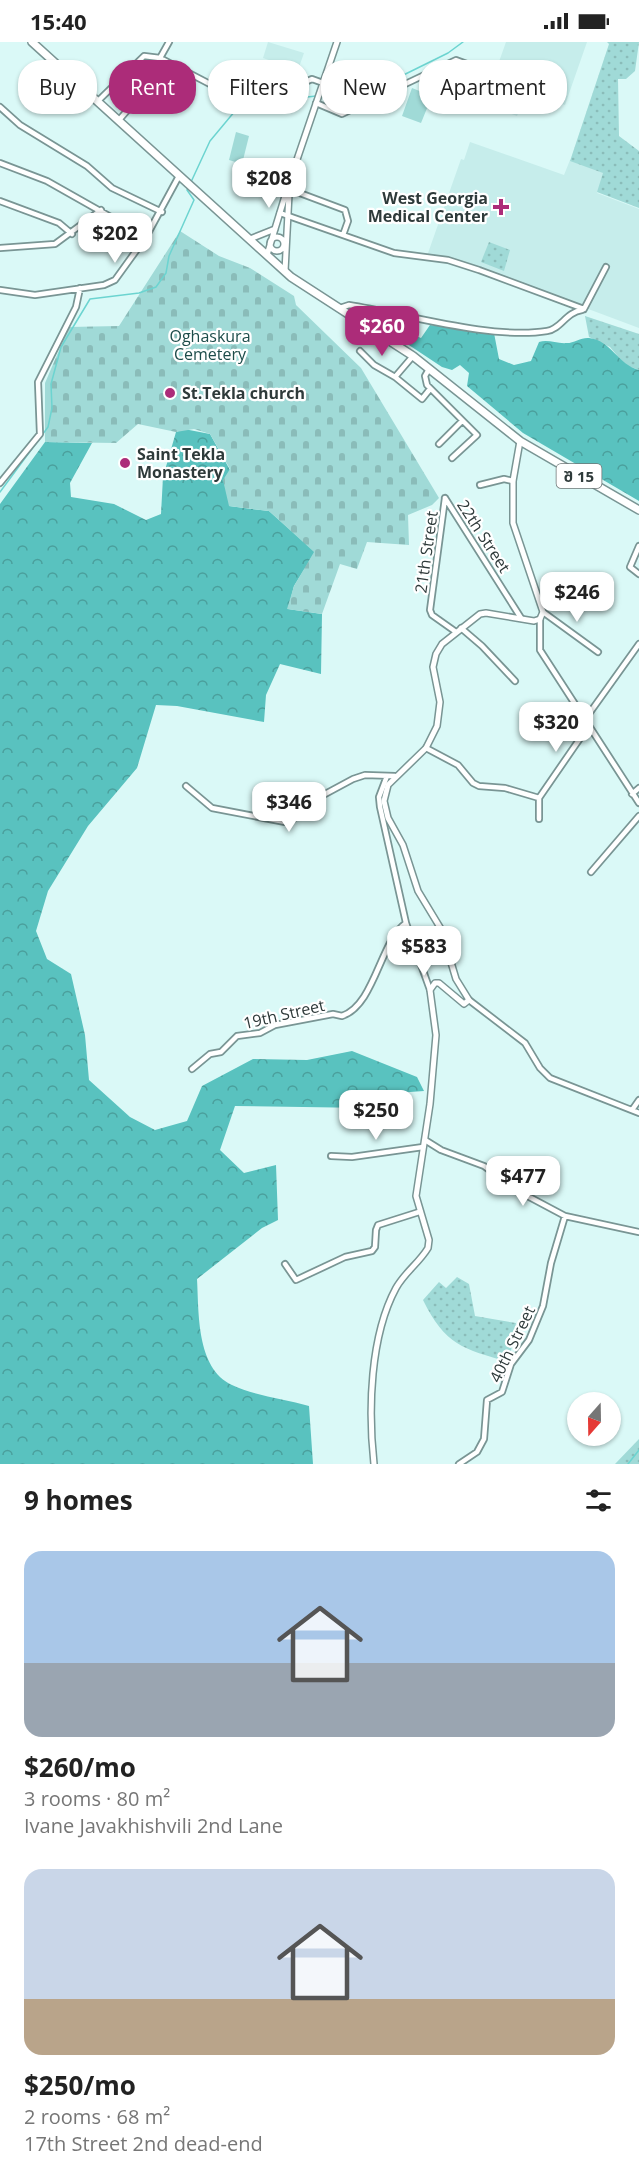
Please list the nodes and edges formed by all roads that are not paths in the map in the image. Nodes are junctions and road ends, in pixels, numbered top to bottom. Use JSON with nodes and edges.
{"nodes":[{"id":1,"x":32,"y":42,"type":"edge"},
{"id":2,"x":169,"y":42,"type":"edge"},
{"id":3,"x":336,"y":42,"type":"edge"},
{"id":4,"x":160,"y":58,"type":"junction"},
{"id":5,"x":330,"y":60,"type":"edge"},
{"id":6,"x":419,"y":78,"type":"edge"},
{"id":7,"x":321,"y":85,"type":"edge"},
{"id":8,"x":321,"y":89,"type":"edge"},
{"id":9,"x":98,"y":101,"type":"junction"},
{"id":10,"x":317,"y":101,"type":"junction"},
{"id":11,"x":0,"y":107,"type":"edge"},
{"id":12,"x":124,"y":114,"type":"edge"},
{"id":13,"x":119,"y":120,"type":"junction"},
{"id":14,"x":0,"y":163,"type":"edge"},
{"id":15,"x":180,"y":175,"type":"junction"},
{"id":16,"x":289,"y":186,"type":"junction"},
{"id":17,"x":0,"y":201,"type":"edge"},
{"id":18,"x":101,"y":210,"type":"junction"},
{"id":19,"x":162,"y":212,"type":"junction"},
{"id":20,"x":283,"y":214,"type":"junction"},
{"id":21,"x":275,"y":229,"type":"junction"},
{"id":22,"x":72,"y":234,"type":"junction"},
{"id":23,"x":343,"y":235,"type":"junction"},
{"id":24,"x":146,"y":237,"type":"junction"},
{"id":25,"x":250,"y":239,"type":"junction"},
{"id":26,"x":271,"y":242,"type":"junction"},
{"id":27,"x":284,"y":245,"type":"junction"},
{"id":28,"x":0,"y":248,"type":"edge"},
{"id":29,"x":279,"y":251,"type":"junction"},
{"id":30,"x":269,"y":257,"type":"junction"},
{"id":31,"x":606,"y":267,"type":"dead end"},
{"id":32,"x":285,"y":271,"type":"junction"},
{"id":33,"x":80,"y":288,"type":"junction"},
{"id":34,"x":0,"y":290,"type":"edge"},
{"id":35,"x":339,"y":308,"type":"junction"},
{"id":36,"x":584,"y":309,"type":"junction"},
{"id":37,"x":360,"y":351,"type":"dead end"},
{"id":38,"x":413,"y":356,"type":"junction"},
{"id":39,"x":429,"y":369,"type":"junction"},
{"id":40,"x":395,"y":377,"type":"junction"},
{"id":41,"x":430,"y":389,"type":"junction"},
{"id":42,"x":462,"y":421,"type":"junction"},
{"id":43,"x":520,"y":441,"type":"junction"},
{"id":44,"x":439,"y":444,"type":"dead end"},
{"id":45,"x":452,"y":458,"type":"dead end"},
{"id":46,"x":513,"y":481,"type":"junction"},
{"id":47,"x":0,"y":483,"type":"edge"},
{"id":48,"x":480,"y":485,"type":"dead end"},
{"id":49,"x":446,"y":498,"type":"joint"},
{"id":50,"x":639,"y":510,"type":"edge"},
{"id":51,"x":639,"y":546,"type":"edge"},
{"id":52,"x":639,"y":574,"type":"edge"},
{"id":53,"x":543,"y":612,"type":"junction"},
{"id":54,"x":520,"y":618,"type":"junction"},
{"id":55,"x":540,"y":619,"type":"junction"},
{"id":56,"x":459,"y":630,"type":"junction"},
{"id":57,"x":639,"y":644,"type":"edge"},
{"id":58,"x":598,"y":652,"type":"dead end"},
{"id":59,"x":514,"y":681,"type":"dead end"},
{"id":60,"x":586,"y":718,"type":"junction"},
{"id":61,"x":426,"y":748,"type":"junction"},
{"id":62,"x":387,"y":776,"type":"junction"},
{"id":63,"x":395,"y":776,"type":"junction"},
{"id":64,"x":186,"y":786,"type":"dead end"},
{"id":65,"x":639,"y":788,"type":"edge"},
{"id":66,"x":632,"y":794,"type":"junction"},
{"id":67,"x":539,"y":798,"type":"junction"},
{"id":68,"x":639,"y":802,"type":"edge"},
{"id":69,"x":639,"y":816,"type":"edge"},
{"id":70,"x":539,"y":819,"type":"dead end"},
{"id":71,"x":591,"y":872,"type":"dead end"},
{"id":72,"x":406,"y":923,"type":"junction"},
{"id":73,"x":430,"y":990,"type":"junction"},
{"id":74,"x":469,"y":1000,"type":"junction"},
{"id":75,"x":192,"y":1069,"type":"dead end"},
{"id":76,"x":639,"y":1100,"type":"edge"},
{"id":77,"x":632,"y":1110,"type":"junction"},
{"id":78,"x":639,"y":1113,"type":"edge"},
{"id":79,"x":425,"y":1140,"type":"junction"},
{"id":80,"x":423,"y":1147,"type":"junction"},
{"id":81,"x":331,"y":1156,"type":"dead end"},
{"id":82,"x":418,"y":1212,"type":"junction"},
{"id":83,"x":565,"y":1216,"type":"junction"},
{"id":84,"x":639,"y":1232,"type":"edge"},
{"id":85,"x":285,"y":1264,"type":"dead end"},
{"id":86,"x":374,"y":1464,"type":"edge"},
{"id":87,"x":459,"y":1464,"type":"edge"}],
"edges":[{"from":1,"to":9,"type":"main road"},
{"from":2,"to":4,"type":"street"},
{"from":3,"to":5,"type":"street"},
{"from":4,"to":7,"type":"street"},
{"from":4,"to":9,"type":"street"},
{"from":6,"to":10,"type":"street"},
{"from":8,"to":10,"type":"street"},
{"from":9,"to":13,"type":"main road"},
{"from":10,"to":16,"type":"street"},
{"from":11,"to":19,"type":"street"},
{"from":12,"to":13,"type":"street"},
{"from":13,"to":15,"type":"main road"},
{"from":14,"to":18,"type":"street"},
{"from":15,"to":19,"type":"street"},
{"from":15,"to":25,"type":"main road"},
{"from":16,"to":20,"type":"street"},
{"from":16,"to":23,"type":"street"},
{"from":17,"to":22,"type":"street"},
{"from":18,"to":22,"type":"street"},
{"from":18,"to":24,"type":"street"},
{"from":19,"to":24,"type":"street"},
{"from":20,"to":21,"type":"street"},
{"from":20,"to":23,"type":"street"},
{"from":20,"to":27,"type":"street"},
{"from":21,"to":25,"type":"street"},
{"from":21,"to":26,"type":"street"},
{"from":22,"to":28,"type":"street"},
{"from":23,"to":36,"type":"street"},
{"from":24,"to":33,"type":"street"},
{"from":25,"to":30,"type":"main road"},
{"from":26,"to":27,"type":"street"},
{"from":26,"to":29,"type":"street"},
{"from":26,"to":30,"type":"street"},
{"from":27,"to":29,"type":"street"},
{"from":27,"to":32,"type":"street"},
{"from":29,"to":30,"type":"street"},
{"from":30,"to":32,"type":"main road"},
{"from":31,"to":36,"type":"street"},
{"from":32,"to":35,"type":"main road","number":"შ 15"},
{"from":33,"to":34,"type":"street"},
{"from":33,"to":47,"type":"street"},
{"from":35,"to":36,"type":"street"},
{"from":35,"to":38,"type":"main road","number":"შ 15"},
{"from":37,"to":40,"type":"street"},
{"from":38,"to":39,"type":"main road","number":"შ 15"},
{"from":38,"to":40,"type":"street"},
{"from":39,"to":41,"type":"street"},
{"from":39,"to":43,"type":"main road","number":"შ 15"},
{"from":40,"to":41,"type":"street"},
{"from":41,"to":42,"type":"street"},
{"from":42,"to":44,"type":"street"},
{"from":42,"to":45,"type":"street"},
{"from":43,"to":46,"type":"street"},
{"from":43,"to":50,"type":"main road","number":"შ 15"},
{"from":46,"to":48,"type":"street"},
{"from":46,"to":53,"type":"street"},
{"from":49,"to":54,"type":"street","name":"22th Street"},
{"from":49,"to":56,"type":"street","name":"21th Street"},
{"from":51,"to":52,"type":"street"},
{"from":53,"to":55,"type":"street"},
{"from":53,"to":58,"type":"street"},
{"from":54,"to":55,"type":"street"},
{"from":54,"to":56,"type":"street"},
{"from":55,"to":60,"type":"street"},
{"from":56,"to":59,"type":"street"},
{"from":56,"to":61,"type":"street"},
{"from":57,"to":60,"type":"street"},
{"from":60,"to":66,"type":"street"},
{"from":60,"to":67,"type":"street"},
{"from":61,"to":63,"type":"street"},
{"from":61,"to":67,"type":"street"},
{"from":62,"to":63,"type":"street"},
{"from":62,"to":64,"type":"street"},
{"from":62,"to":72,"type":"street"},
{"from":63,"to":74,"type":"street"},
{"from":65,"to":66,"type":"street"},
{"from":66,"to":68,"type":"street"},
{"from":67,"to":70,"type":"street"},
{"from":69,"to":71,"type":"street"},
{"from":72,"to":73,"type":"street"},
{"from":72,"to":75,"type":"street","name":"19th Street"},
{"from":73,"to":74,"type":"street"},
{"from":73,"to":79,"type":"street"},
{"from":74,"to":77,"type":"street"},
{"from":76,"to":77,"type":"street"},
{"from":77,"to":78,"type":"street"},
{"from":79,"to":80,"type":"street"},
{"from":79,"to":83,"type":"street"},
{"from":80,"to":81,"type":"street"},
{"from":80,"to":82,"type":"street"},
{"from":82,"to":85,"type":"street"},
{"from":82,"to":86,"type":"street"},
{"from":83,"to":84,"type":"street"},
{"from":83,"to":87,"type":"street","name":"40th Street"}]}
